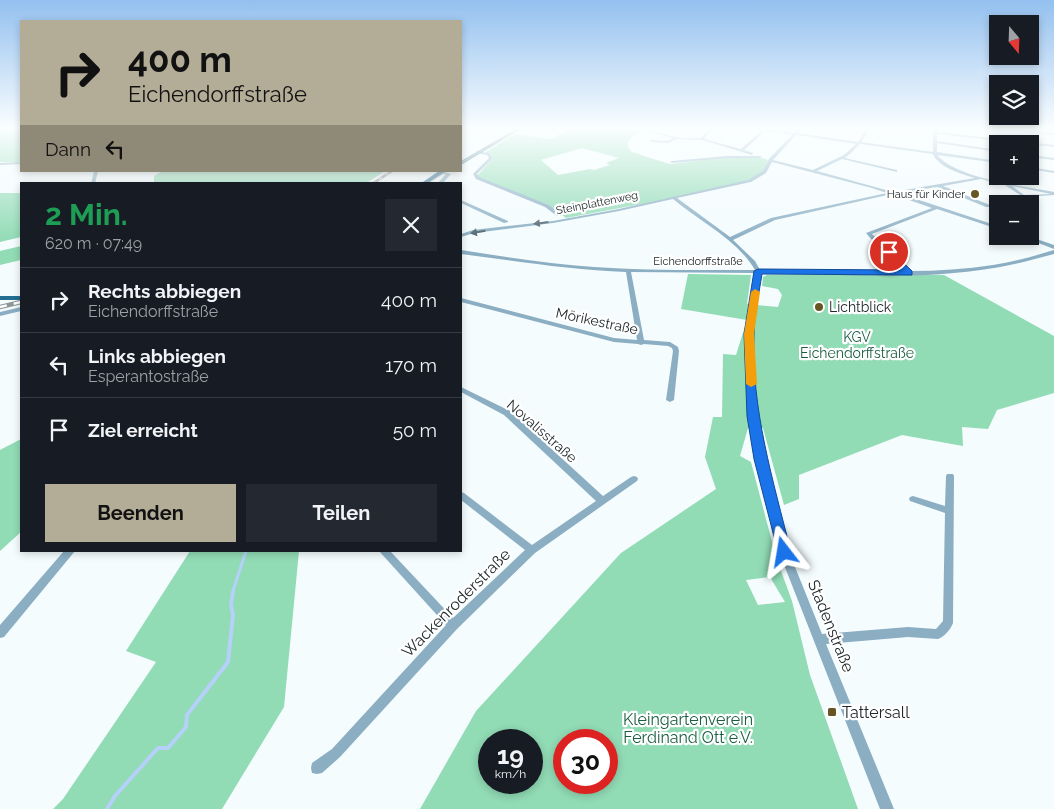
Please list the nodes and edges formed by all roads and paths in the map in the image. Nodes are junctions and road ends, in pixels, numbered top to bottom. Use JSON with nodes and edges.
{"nodes":[{"id":1,"x":482,"y":167,"type":"edge"},
{"id":2,"x":767,"y":167,"type":"edge"},
{"id":3,"x":797,"y":167,"type":"edge"},
{"id":4,"x":823,"y":167,"type":"edge"},
{"id":5,"x":878,"y":167,"type":"edge"},
{"id":6,"x":950,"y":167,"type":"edge"},
{"id":7,"x":1039,"y":170,"type":"edge"},
{"id":8,"x":814,"y":171,"type":"junction"},
{"id":9,"x":896,"y":171,"type":"dead end"},
{"id":10,"x":445,"y":172,"type":"edge"},
{"id":11,"x":1054,"y":172,"type":"edge"},
{"id":12,"x":981,"y":178,"type":"junction"},
{"id":13,"x":989,"y":180,"type":"edge"},
{"id":14,"x":427,"y":182,"type":"edge"},
{"id":15,"x":430,"y":182,"type":"edge"},
{"id":16,"x":441,"y":182,"type":"edge"},
{"id":17,"x":937,"y":185,"type":"junction"},
{"id":18,"x":1006,"y":185,"type":"edge"},
{"id":19,"x":1015,"y":185,"type":"edge"},
{"id":20,"x":893,"y":193,"type":"junction"},
{"id":21,"x":1054,"y":194,"type":"edge"},
{"id":22,"x":675,"y":198,"type":"junction"},
{"id":23,"x":462,"y":200,"type":"edge"},
{"id":24,"x":988,"y":206,"type":"dead end"},
{"id":25,"x":936,"y":208,"type":"junction"},
{"id":26,"x":559,"y":216,"type":"dead end"},
{"id":27,"x":506,"y":222,"type":"dead end"},
{"id":28,"x":989,"y":225,"type":"edge"},
{"id":29,"x":462,"y":236,"type":"edge"},
{"id":30,"x":730,"y":240,"type":"junction"},
{"id":31,"x":1039,"y":242,"type":"edge"},
{"id":32,"x":1054,"y":247,"type":"edge"},
{"id":33,"x":462,"y":252,"type":"edge"},
{"id":34,"x":1054,"y":252,"type":"edge"},
{"id":35,"x":628,"y":270,"type":"junction"},
{"id":36,"x":758,"y":271,"type":"junction"},
{"id":37,"x":908,"y":273,"type":"junction"},
{"id":38,"x":0,"y":298,"type":"edge"},
{"id":39,"x":20,"y":298,"type":"edge"},
{"id":40,"x":462,"y":300,"type":"edge"},
{"id":41,"x":0,"y":303,"type":"edge"},
{"id":42,"x":20,"y":303,"type":"edge"},
{"id":43,"x":20,"y":309,"type":"edge"},
{"id":44,"x":0,"y":314,"type":"edge"},
{"id":45,"x":641,"y":343,"type":"junction"},
{"id":46,"x":462,"y":390,"type":"edge"},
{"id":47,"x":670,"y":400,"type":"dead end"},
{"id":48,"x":950,"y":476,"type":"dead end"},
{"id":49,"x":634,"y":478,"type":"dead end"},
{"id":50,"x":462,"y":496,"type":"edge"},
{"id":51,"x":913,"y":499,"type":"dead end"},
{"id":52,"x":601,"y":500,"type":"junction"},
{"id":53,"x":950,"y":512,"type":"junction"},
{"id":54,"x":532,"y":550,"type":"junction"},
{"id":55,"x":69,"y":552,"type":"edge"},
{"id":56,"x":385,"y":552,"type":"edge"},
{"id":57,"x":453,"y":625,"type":"junction"},
{"id":58,"x":0,"y":633,"type":"edge"},
{"id":59,"x":818,"y":639,"type":"junction"},
{"id":60,"x":317,"y":768,"type":"dead end"},
{"id":61,"x":887,"y":809,"type":"edge"}],
"edges":[{"from":1,"to":26,"type":"street"},
{"from":2,"to":22,"type":"street","name":"Steinplattenweg"},
{"from":3,"to":8,"type":"street"},
{"from":4,"to":8,"type":"street"},
{"from":5,"to":9,"type":"street"},
{"from":6,"to":12,"type":"street"},
{"from":7,"to":11,"type":"street"},
{"from":8,"to":20,"type":"street"},
{"from":10,"to":14,"type":"main road"},
{"from":10,"to":15,"type":"main road"},
{"from":10,"to":16,"type":"street"},
{"from":12,"to":13,"type":"street"},
{"from":12,"to":17,"type":"street"},
{"from":17,"to":20,"type":"street"},
{"from":17,"to":24,"type":"street"},
{"from":18,"to":21,"type":"street"},
{"from":19,"to":21,"type":"street"},
{"from":20,"to":25,"type":"street"},
{"from":20,"to":30,"type":"street"},
{"from":22,"to":29,"type":"street","name":"Steinplattenweg","one_way":true},
{"from":22,"to":30,"type":"street"},
{"from":23,"to":27,"type":"street"},
{"from":25,"to":28,"type":"street"},
{"from":25,"to":37,"type":"street"},
{"from":30,"to":36,"type":"street"},
{"from":31,"to":32,"type":"street"},
{"from":33,"to":35,"type":"street","name":"Eichendorffstraße"},
{"from":34,"to":37,"type":"street","name":"Eichendorffstraße"},
{"from":35,"to":36,"type":"street","name":"Eichendorffstraße"},
{"from":35,"to":45,"type":"street"},
{"from":36,"to":37,"type":"street","name":"Eichendorffstraße"},
{"from":36,"to":59,"type":"street","name":"Stadenstraße"},
{"from":38,"to":39,"type":"main road"},
{"from":40,"to":45,"type":"street","name":"Mörikestraße"},
{"from":41,"to":42,"type":"main road"},
{"from":43,"to":44,"type":"street"},
{"from":45,"to":47,"type":"street","name":"Mörikestraße"},
{"from":46,"to":52,"type":"street","name":"Novalisstraße"},
{"from":48,"to":53,"type":"street"},
{"from":49,"to":52,"type":"street","name":"Wackenroderstraße"},
{"from":50,"to":54,"type":"street"},
{"from":51,"to":53,"type":"street"},
{"from":52,"to":54,"type":"street","name":"Wackenroderstraße"},
{"from":53,"to":59,"type":"street"},
{"from":54,"to":57,"type":"street","name":"Wackenroderstraße"},
{"from":55,"to":58,"type":"street"},
{"from":56,"to":57,"type":"street"},
{"from":57,"to":60,"type":"street","name":"Wackenroderstraße"},
{"from":59,"to":61,"type":"street","name":"Stadenstraße"}]}
